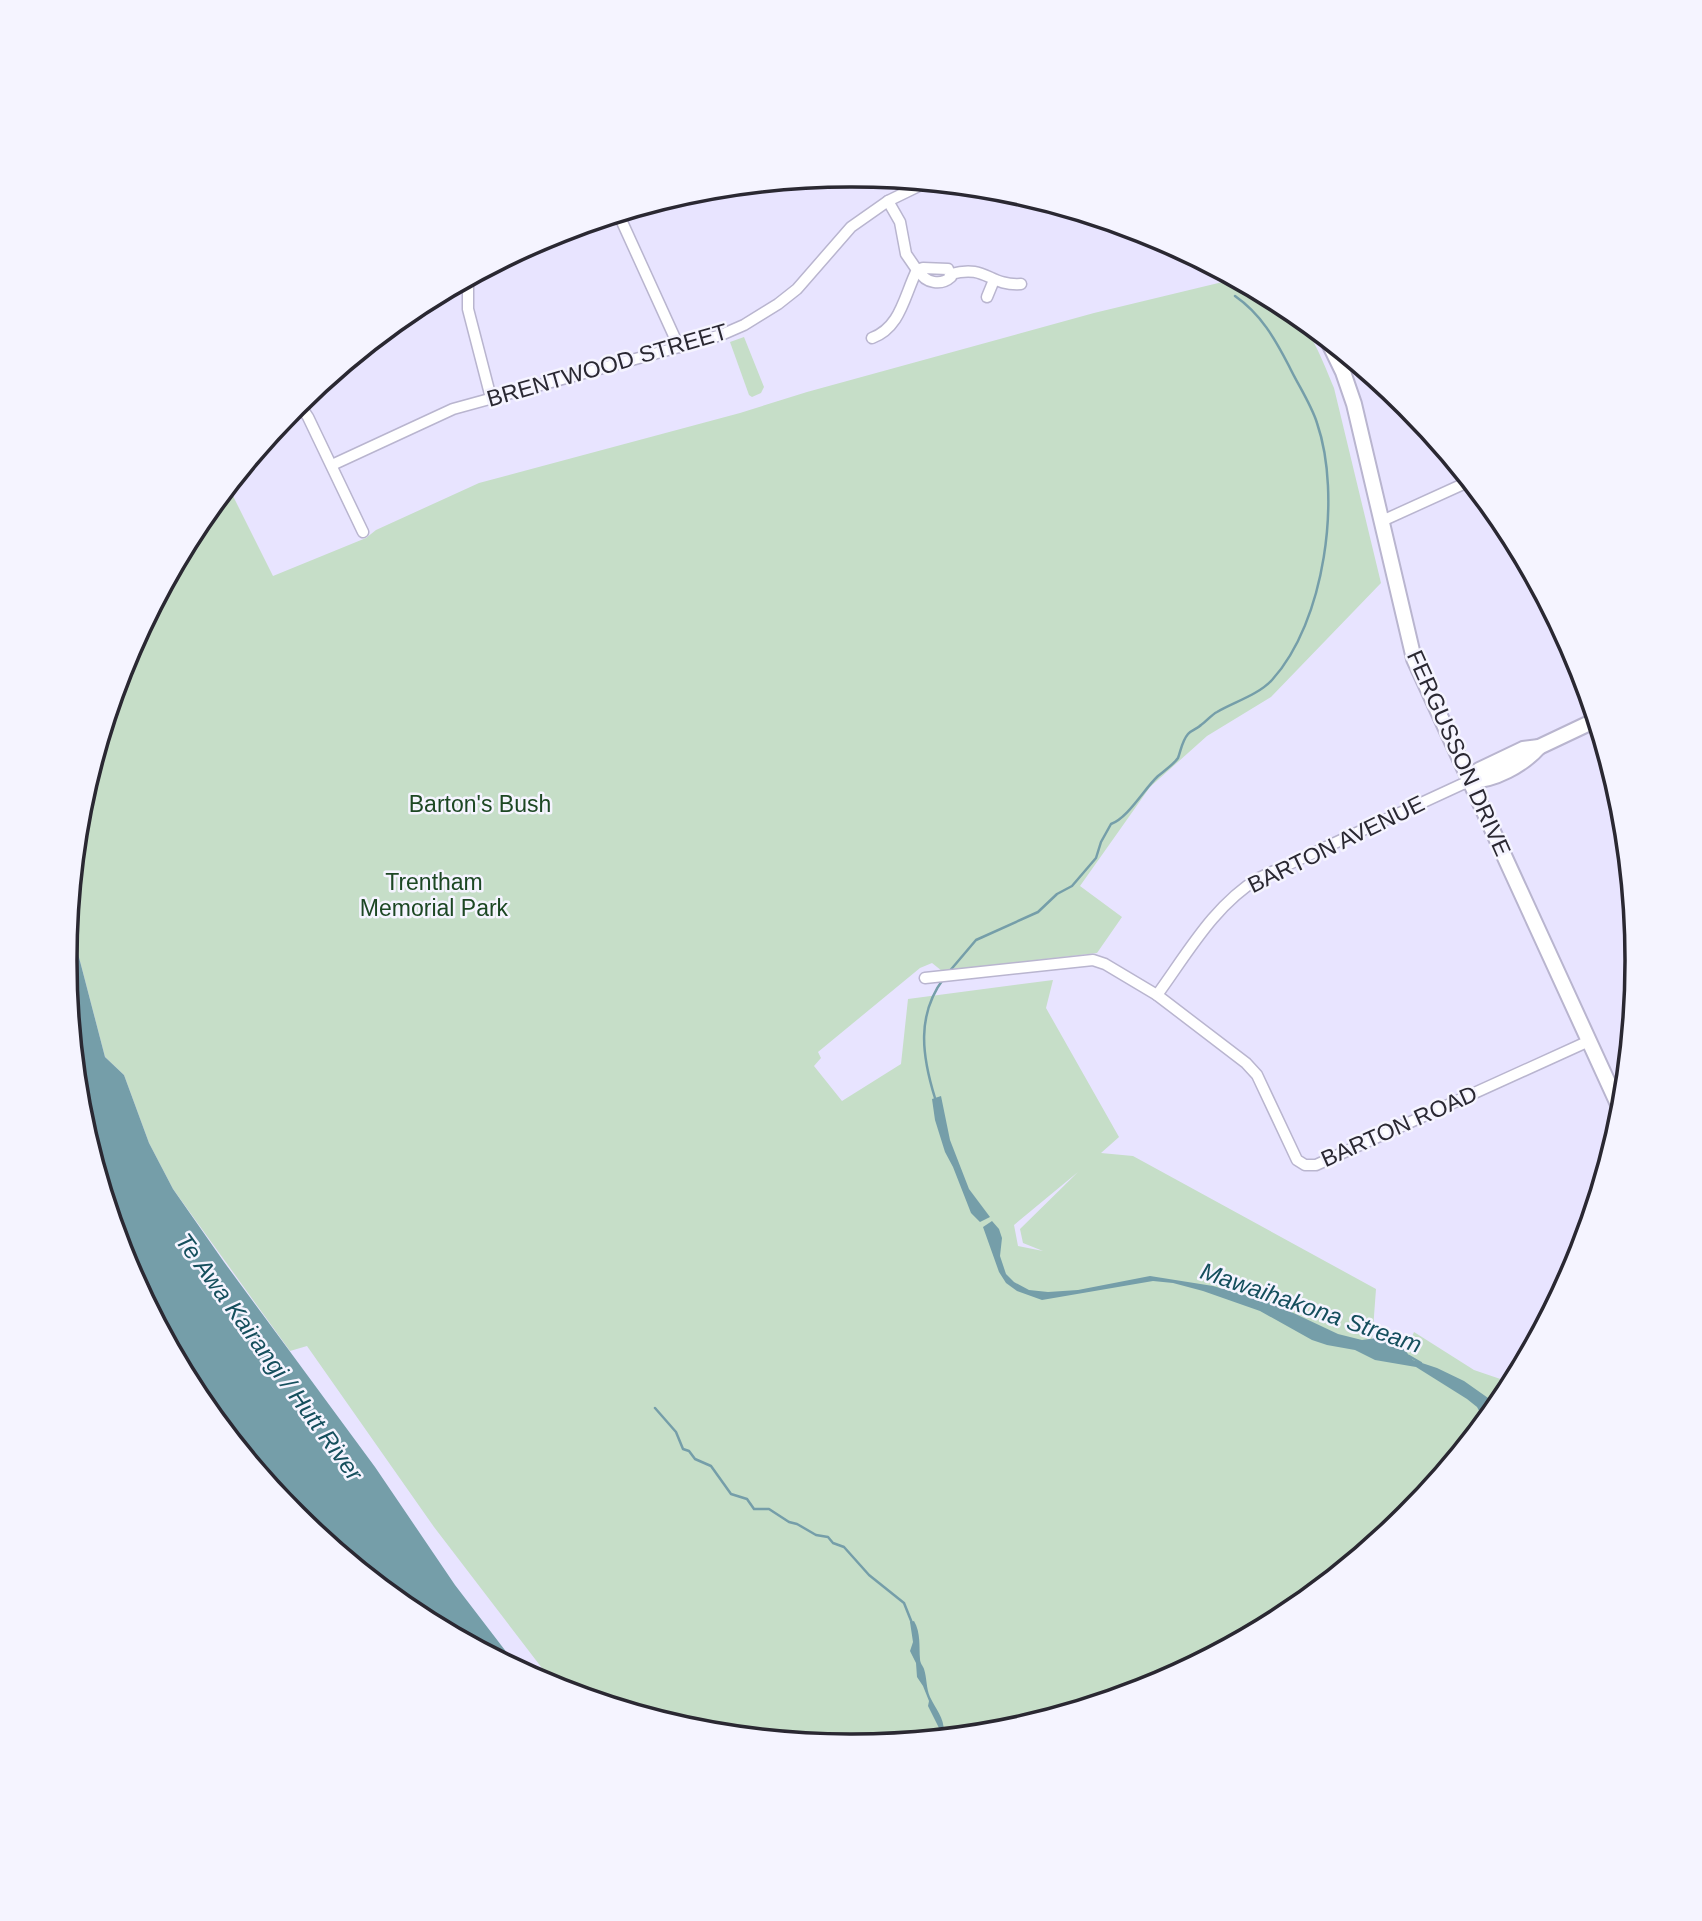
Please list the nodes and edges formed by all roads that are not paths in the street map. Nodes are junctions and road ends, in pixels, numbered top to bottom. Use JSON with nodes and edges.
{"nodes":[{"id":1,"x":913,"y":189,"type":"edge"},
{"id":2,"x":888,"y":201,"type":"junction"},
{"id":3,"x":622,"y":222,"type":"edge"},
{"id":4,"x":918,"y":271,"type":"junction"},
{"id":5,"x":994,"y":280,"type":"junction"},
{"id":6,"x":1021,"y":284,"type":"dead end"},
{"id":7,"x":468,"y":288,"type":"edge"},
{"id":8,"x":987,"y":297,"type":"dead end"},
{"id":9,"x":872,"y":338,"type":"dead end"},
{"id":10,"x":679,"y":347,"type":"junction"},
{"id":11,"x":1336,"y":358,"type":"edge"},
{"id":12,"x":491,"y":398,"type":"junction"},
{"id":13,"x":305,"y":412,"type":"edge"},
{"id":14,"x":332,"y":465,"type":"junction"},
{"id":15,"x":1462,"y":485,"type":"edge"},
{"id":16,"x":1381,"y":521,"type":"junction"},
{"id":17,"x":363,"y":532,"type":"dead end"},
{"id":18,"x":1587,"y":723,"type":"edge"},
{"id":19,"x":1469,"y":781,"type":"junction"},
{"id":20,"x":925,"y":978,"type":"dead end"},
{"id":21,"x":1157,"y":995,"type":"junction"},
{"id":22,"x":1589,"y":1041,"type":"junction"},
{"id":23,"x":1613,"y":1093,"type":"edge"}],
"edges":[{"from":1,"to":2,"type":"street","name":"BRENTWOOD STREET"},
{"from":2,"to":4,"type":"street"},
{"from":2,"to":10,"type":"street","name":"BRENTWOOD STREET"},
{"from":3,"to":10,"type":"street"},
{"from":4,"to":5,"type":"street"},
{"from":4,"to":9,"type":"street"},
{"from":5,"to":6,"type":"street"},
{"from":5,"to":8,"type":"street"},
{"from":7,"to":12,"type":"street"},
{"from":10,"to":12,"type":"street","name":"BRENTWOOD STREET"},
{"from":11,"to":16,"type":"main road","name":"FERGUSSON DRIVE"},
{"from":12,"to":14,"type":"street","name":"BRENTWOOD STREET"},
{"from":13,"to":14,"type":"street"},
{"from":14,"to":17,"type":"street"},
{"from":15,"to":16,"type":"street"},
{"from":16,"to":19,"type":"main road","name":"FERGUSSON DRIVE"},
{"from":18,"to":19,"type":"main road"},
{"from":19,"to":21,"type":"street","name":"BARTON AVENUE"},
{"from":19,"to":22,"type":"main road","name":"FERGUSSON DRIVE"},
{"from":20,"to":21,"type":"street"},
{"from":21,"to":22,"type":"street","name":"BARTON ROAD"},
{"from":22,"to":23,"type":"main road","name":"FERGUSSON DRIVE"}]}
